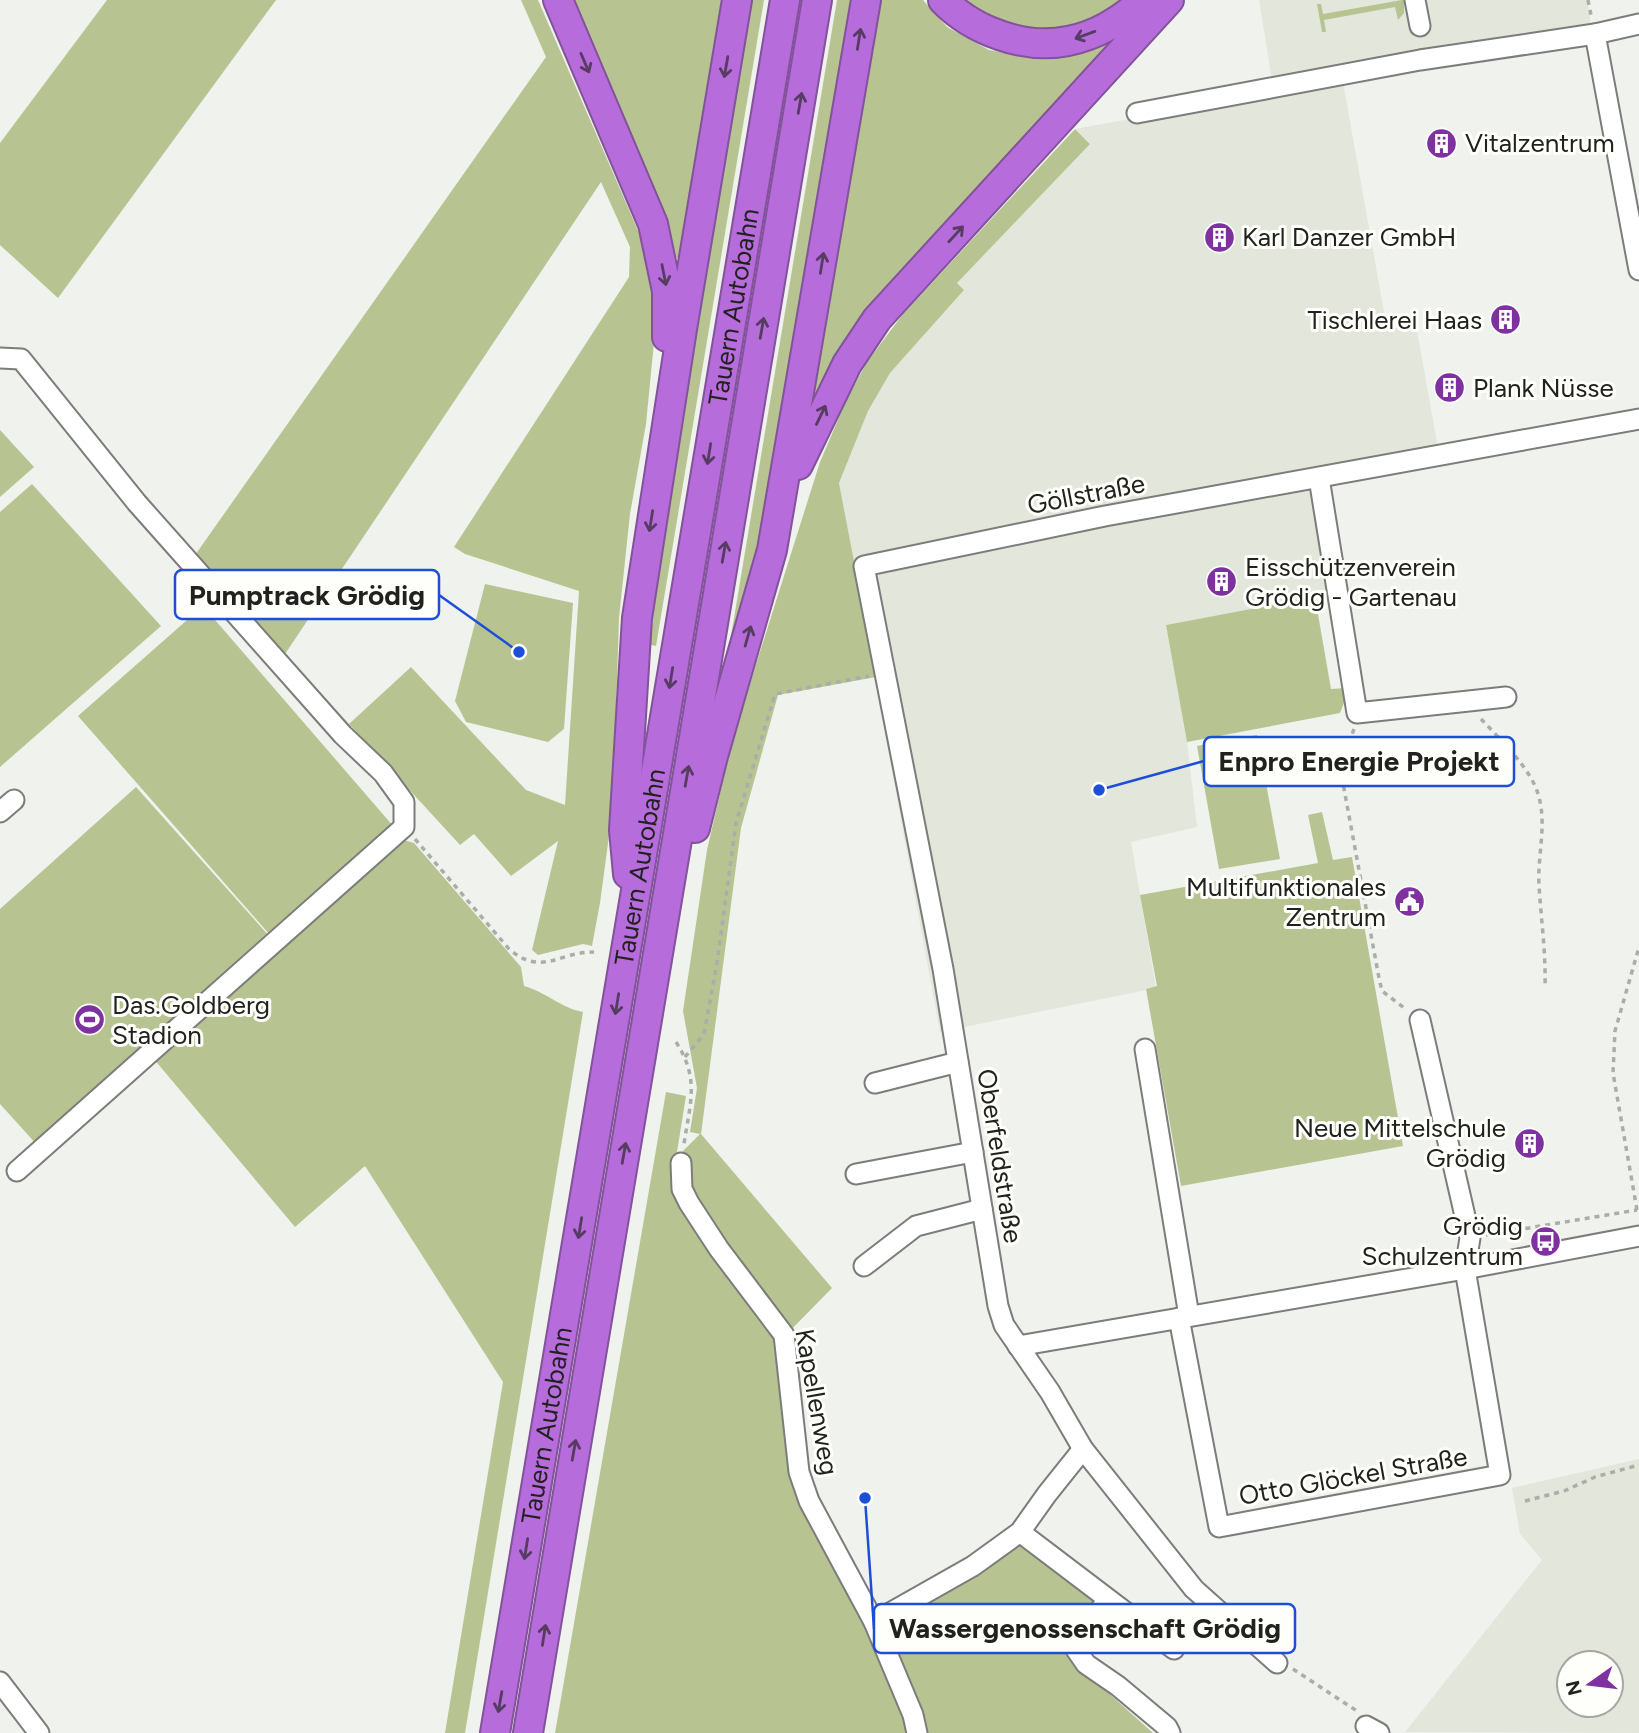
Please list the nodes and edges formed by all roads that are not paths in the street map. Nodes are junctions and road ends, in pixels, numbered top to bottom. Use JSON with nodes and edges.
{"nodes":[{"id":1,"x":558,"y":0,"type":"edge"},
{"id":2,"x":737,"y":0,"type":"edge"},
{"id":3,"x":785,"y":0,"type":"edge"},
{"id":4,"x":817,"y":0,"type":"edge"},
{"id":5,"x":866,"y":0,"type":"edge"},
{"id":6,"x":943,"y":0,"type":"edge"},
{"id":7,"x":1143,"y":0,"type":"edge"},
{"id":8,"x":1169,"y":0,"type":"edge"},
{"id":9,"x":1415,"y":0,"type":"edge"},
{"id":10,"x":1639,"y":24,"type":"edge"},
{"id":11,"x":1420,"y":26,"type":"dead end"},
{"id":12,"x":1595,"y":34,"type":"junction"},
{"id":13,"x":1137,"y":113,"type":"dead end"},
{"id":14,"x":1634,"y":211,"type":"edge"},
{"id":15,"x":1639,"y":270,"type":"edge"},
{"id":16,"x":0,"y":358,"type":"edge"},
{"id":17,"x":674,"y":381,"type":"junction"},
{"id":18,"x":1639,"y":419,"type":"edge"},
{"id":19,"x":1319,"y":478,"type":"junction"},
{"id":20,"x":782,"y":499,"type":"junction"},
{"id":21,"x":864,"y":566,"type":"joint"},
{"id":22,"x":1506,"y":697,"type":"dead end"},
{"id":23,"x":632,"y":912,"type":"junction"},
{"id":24,"x":651,"y":989,"type":"junction"},
{"id":25,"x":1420,"y":1020,"type":"road end"},
{"id":26,"x":1146,"y":1049,"type":"dead end"},
{"id":27,"x":958,"y":1062,"type":"junction"},
{"id":28,"x":875,"y":1083,"type":"dead end"},
{"id":29,"x":973,"y":1152,"type":"junction"},
{"id":30,"x":681,"y":1163,"type":"road end"},
{"id":31,"x":18,"y":1171,"type":"dead end"},
{"id":32,"x":856,"y":1174,"type":"dead end"},
{"id":33,"x":982,"y":1209,"type":"junction"},
{"id":34,"x":1639,"y":1236,"type":"edge"},
{"id":35,"x":864,"y":1265,"type":"dead end"},
{"id":36,"x":1465,"y":1269,"type":"junction"},
{"id":37,"x":1184,"y":1317,"type":"junction"},
{"id":38,"x":1018,"y":1346,"type":"junction"},
{"id":39,"x":1083,"y":1449,"type":"junction"},
{"id":40,"x":1020,"y":1532,"type":"junction"},
{"id":41,"x":1108,"y":1600,"type":"junction"},
{"id":42,"x":874,"y":1622,"type":"junction"},
{"id":43,"x":1174,"y":1649,"type":"dead end"},
{"id":44,"x":1278,"y":1663,"type":"road end"},
{"id":45,"x":0,"y":1682,"type":"edge"},
{"id":46,"x":39,"y":1733,"type":"edge"},
{"id":47,"x":495,"y":1733,"type":"edge"},
{"id":48,"x":528,"y":1733,"type":"edge"},
{"id":49,"x":917,"y":1733,"type":"edge"},
{"id":50,"x":1170,"y":1733,"type":"edge"}],
"edges":[{"from":1,"to":17,"type":"highway","one_way":true},
{"from":2,"to":17,"type":"highway","one_way":true},
{"from":3,"to":23,"type":"highway","name":"Tauern Autobahn","one_way":true},
{"from":24,"to":4,"type":"highway","name":"Tauern Autobahn","one_way":true},
{"from":20,"to":5,"type":"highway","one_way":true},
{"from":7,"to":6,"type":"highway","one_way":true},
{"from":20,"to":8,"type":"highway","one_way":true},
{"from":9,"to":11,"type":"street"},
{"from":10,"to":12,"type":"street"},
{"from":12,"to":13,"type":"street"},
{"from":12,"to":14,"type":"street"},
{"from":14,"to":15,"type":"street"},
{"from":16,"to":31,"type":"street"},
{"from":17,"to":23,"type":"highway","one_way":true},
{"from":18,"to":19,"type":"street","name":"Göllstraße"},
{"from":19,"to":21,"type":"street","name":"Göllstraße"},
{"from":19,"to":22,"type":"street"},
{"from":24,"to":20,"type":"highway","one_way":true},
{"from":21,"to":27,"type":"street","name":"Oberfeldstraße"},
{"from":23,"to":47,"type":"highway","name":"Tauern Autobahn","one_way":true},
{"from":48,"to":24,"type":"highway","name":"Tauern Autobahn","one_way":true},
{"from":25,"to":36,"type":"street","name":"Otto Glöckel Straße"},
{"from":26,"to":37,"type":"street","name":"Otto Glöckel Straße"},
{"from":27,"to":28,"type":"street"},
{"from":27,"to":29,"type":"street","name":"Oberfeldstraße"},
{"from":29,"to":32,"type":"street"},
{"from":29,"to":33,"type":"street","name":"Oberfeldstraße"},
{"from":30,"to":42,"type":"street","name":"Kapellenweg"},
{"from":33,"to":35,"type":"street"},
{"from":33,"to":38,"type":"street","name":"Oberfeldstraße"},
{"from":34,"to":36,"type":"street"},
{"from":36,"to":37,"type":"street"},
{"from":36,"to":37,"type":"street","name":"Otto Glöckel Straße"},
{"from":37,"to":38,"type":"street"},
{"from":38,"to":39,"type":"street","name":"Oberfeldstraße"},
{"from":39,"to":40,"type":"street"},
{"from":39,"to":44,"type":"street","name":"Oberfeldstraße"},
{"from":40,"to":41,"type":"street"},
{"from":40,"to":42,"type":"street"},
{"from":41,"to":43,"type":"street"},
{"from":41,"to":50,"type":"street"},
{"from":42,"to":49,"type":"street","name":"Kapellenweg"},
{"from":45,"to":46,"type":"street"}]}
